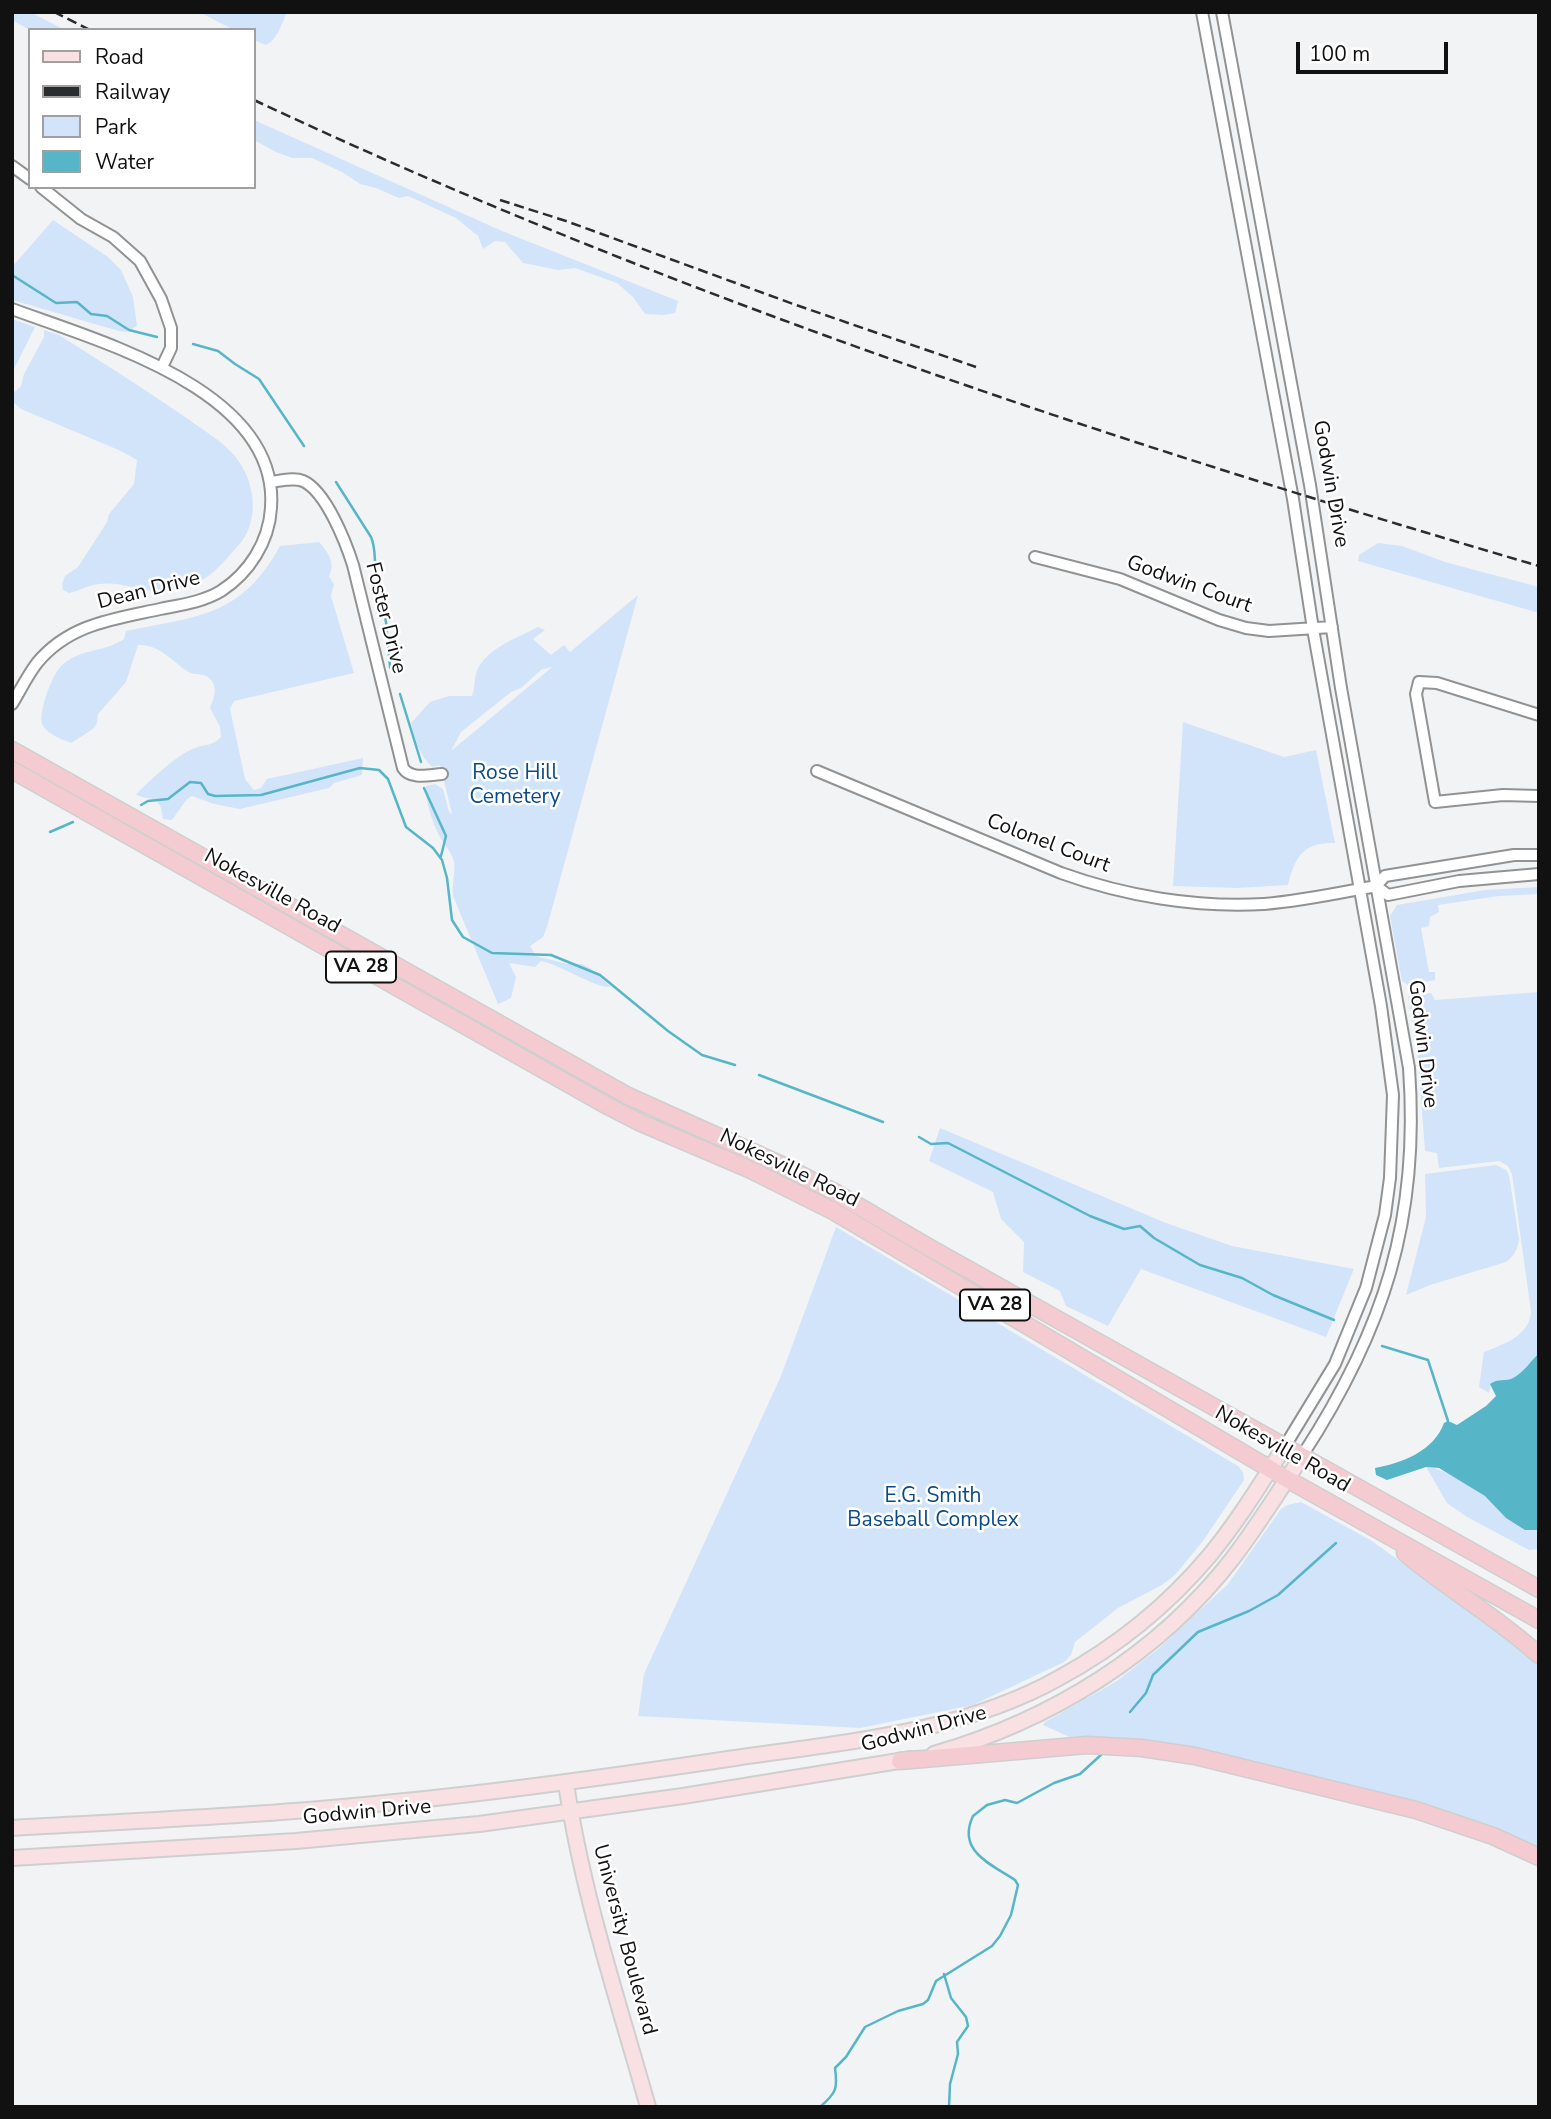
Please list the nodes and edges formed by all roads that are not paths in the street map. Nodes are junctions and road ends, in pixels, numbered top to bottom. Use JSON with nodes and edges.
{"nodes":[{"id":1,"x":1202,"y":12,"type":"edge"},
{"id":2,"x":1222,"y":12,"type":"edge"},
{"id":3,"x":12,"y":166,"type":"edge"},
{"id":4,"x":28,"y":178,"type":"edge"},
{"id":5,"x":44,"y":189,"type":"edge"},
{"id":6,"x":12,"y":309,"type":"edge"},
{"id":7,"x":162,"y":367,"type":"junction"},
{"id":8,"x":270,"y":482,"type":"junction"},
{"id":9,"x":1035,"y":557,"type":"dead end"},
{"id":10,"x":1332,"y":627,"type":"junction"},
{"id":11,"x":1313,"y":629,"type":"junction"},
{"id":12,"x":12,"y":704,"type":"edge"},
{"id":13,"x":1539,"y":715,"type":"edge"},
{"id":14,"x":12,"y":750,"type":"edge"},
{"id":15,"x":12,"y":770,"type":"edge"},
{"id":16,"x":817,"y":771,"type":"dead end"},
{"id":17,"x":442,"y":774,"type":"dead end"},
{"id":18,"x":1539,"y":796,"type":"edge"},
{"id":19,"x":1539,"y":855,"type":"edge"},
{"id":20,"x":1539,"y":874,"type":"edge"},
{"id":21,"x":1376,"y":886,"type":"junction"},
{"id":22,"x":1359,"y":889,"type":"junction"},
{"id":23,"x":1390,"y":1178,"type":"junction"},
{"id":24,"x":1409,"y":1178,"type":"junction"},
{"id":25,"x":1285,"y":1446,"type":"junction"},
{"id":26,"x":1302,"y":1456,"type":"junction"},
{"id":27,"x":1270,"y":1468,"type":"junction"},
{"id":28,"x":1287,"y":1479,"type":"junction"},
{"id":29,"x":1376,"y":1529,"type":"junction"},
{"id":30,"x":1539,"y":1589,"type":"edge"},
{"id":31,"x":1539,"y":1620,"type":"edge"},
{"id":32,"x":1539,"y":1655,"type":"edge"},
{"id":33,"x":900,"y":1761,"type":"junction"},
{"id":34,"x":566,"y":1783,"type":"junction"},
{"id":35,"x":570,"y":1812,"type":"junction"},
{"id":36,"x":12,"y":1828,"type":"edge"},
{"id":37,"x":1539,"y":1857,"type":"edge"},
{"id":38,"x":12,"y":1858,"type":"edge"},
{"id":39,"x":648,"y":2107,"type":"edge"}],
"edges":[{"from":1,"to":11,"type":"street","name":"Godwin Drive"},
{"from":2,"to":10,"type":"street","name":"Godwin Drive"},
{"from":3,"to":4,"type":"street"},
{"from":5,"to":7,"type":"street"},
{"from":6,"to":7,"type":"street"},
{"from":7,"to":8,"type":"street","name":"Dean Drive"},
{"from":8,"to":12,"type":"street","name":"Dean Drive"},
{"from":8,"to":17,"type":"street","name":"Foster Drive"},
{"from":9,"to":11,"type":"street","name":"Godwin Court"},
{"from":10,"to":11,"type":"street","name":"Godwin Court"},
{"from":10,"to":21,"type":"street","name":"Godwin Drive"},
{"from":11,"to":22,"type":"street","name":"Godwin Drive"},
{"from":13,"to":18,"type":"street"},
{"from":14,"to":25,"type":"highway","name":"Nokesville Road","number":"VA 28"},
{"from":15,"to":27,"type":"highway","name":"Nokesville Road","number":"VA 28"},
{"from":16,"to":22,"type":"street","name":"Colonel Court"},
{"from":19,"to":21,"type":"street"},
{"from":20,"to":21,"type":"street"},
{"from":21,"to":22,"type":"street","name":"Colonel Court"},
{"from":21,"to":24,"type":"street","name":"Godwin Drive"},
{"from":22,"to":23,"type":"street","name":"Godwin Drive"},
{"from":23,"to":24,"type":"street"},
{"from":23,"to":25,"type":"street","name":"Godwin Drive"},
{"from":24,"to":26,"type":"street","name":"Godwin Drive"},
{"from":25,"to":26,"type":"highway","name":"Nokesville Road","number":"VA 28"},
{"from":25,"to":27,"type":"main road","name":"Godwin Drive"},
{"from":26,"to":28,"type":"main road","name":"Godwin Drive"},
{"from":26,"to":30,"type":"highway","name":"Nokesville Road","number":"VA 28"},
{"from":27,"to":28,"type":"highway","name":"Nokesville Road","number":"VA 28"},
{"from":27,"to":34,"type":"main road","name":"Godwin Drive"},
{"from":28,"to":29,"type":"highway","name":"Nokesville Road","number":"VA 28"},
{"from":28,"to":33,"type":"main road","name":"Godwin Drive"},
{"from":29,"to":31,"type":"highway","name":"Nokesville Road","number":"VA 28"},
{"from":29,"to":32,"type":"highway"},
{"from":33,"to":35,"type":"main road","name":"Godwin Drive"},
{"from":33,"to":37,"type":"highway"},
{"from":34,"to":35,"type":"main road","name":"University Boulevard"},
{"from":34,"to":36,"type":"main road","name":"Godwin Drive"},
{"from":35,"to":38,"type":"main road","name":"Godwin Drive"},
{"from":35,"to":39,"type":"main road","name":"University Boulevard"}]}
